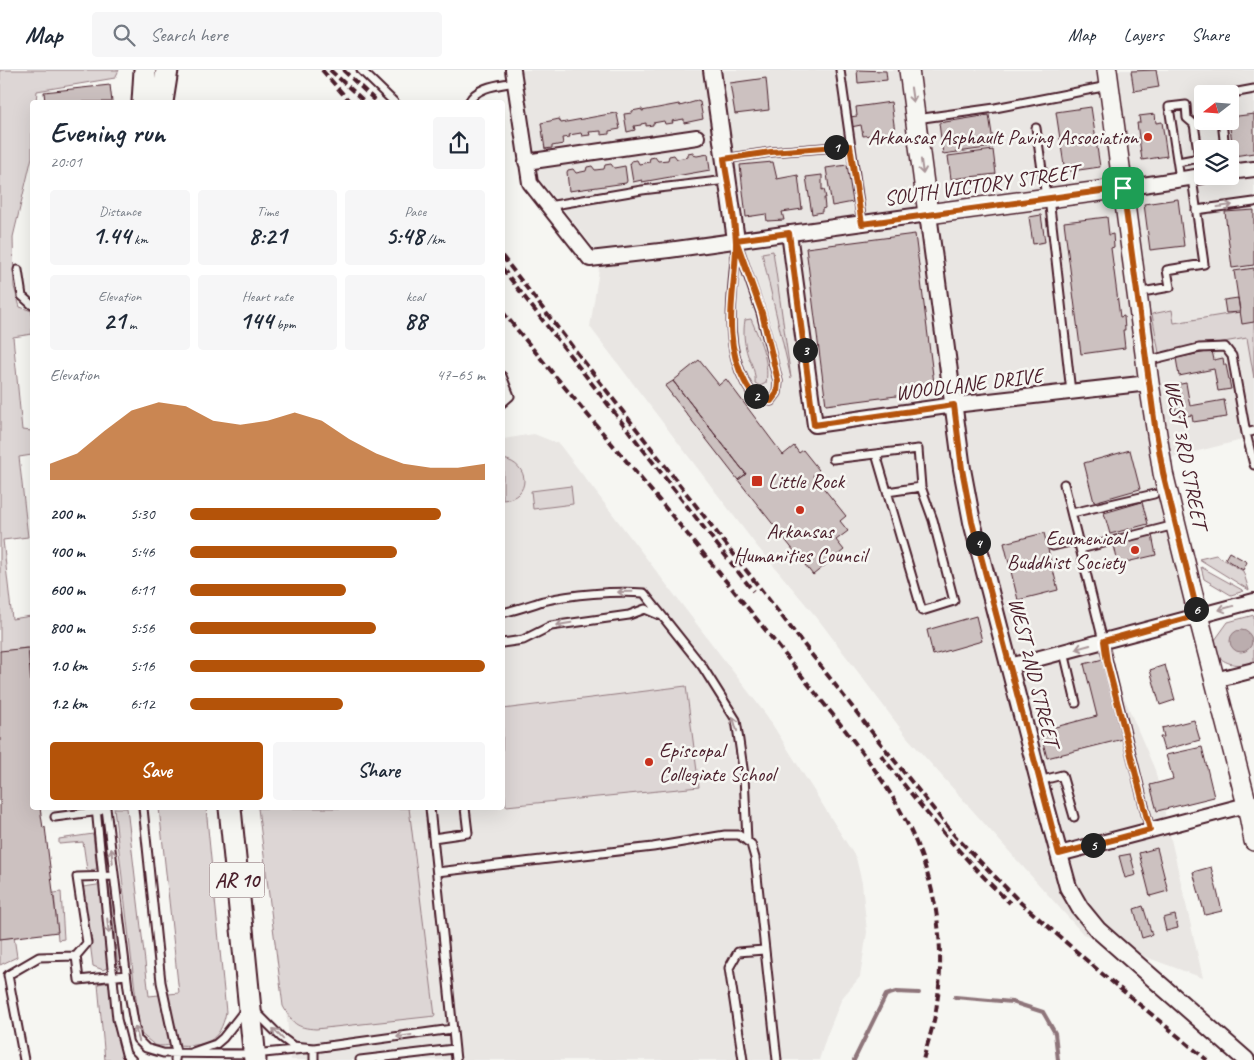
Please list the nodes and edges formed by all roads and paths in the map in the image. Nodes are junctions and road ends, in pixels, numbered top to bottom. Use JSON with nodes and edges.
{"nodes":[{"id":1,"x":145,"y":70,"type":"edge"},
{"id":2,"x":167,"y":70,"type":"edge"},
{"id":3,"x":361,"y":70,"type":"edge"},
{"id":4,"x":712,"y":70,"type":"edge"},
{"id":5,"x":840,"y":70,"type":"edge"},
{"id":6,"x":909,"y":70,"type":"edge"},
{"id":7,"x":517,"y":73,"type":"edge"},
{"id":8,"x":1108,"y":78,"type":"edge"},
{"id":9,"x":1254,"y":90,"type":"edge"},
{"id":10,"x":1239,"y":92,"type":"edge"},
{"id":11,"x":143,"y":100,"type":"edge"},
{"id":12,"x":162,"y":100,"type":"edge"},
{"id":13,"x":392,"y":100,"type":"edge"},
{"id":14,"x":470,"y":100,"type":"edge"},
{"id":15,"x":916,"y":120,"type":"junction"},
{"id":16,"x":1036,"y":128,"type":"dead end"},
{"id":17,"x":697,"y":137,"type":"dead end"},
{"id":18,"x":850,"y":146,"type":"junction"},
{"id":19,"x":724,"y":159,"type":"junction"},
{"id":20,"x":526,"y":162,"type":"junction"},
{"id":21,"x":1178,"y":162,"type":"junction"},
{"id":22,"x":1254,"y":170,"type":"edge"},
{"id":23,"x":1239,"y":171,"type":"edge"},
{"id":24,"x":1192,"y":178,"type":"edge"},
{"id":25,"x":727,"y":180,"type":"junction"},
{"id":26,"x":1123,"y":188,"type":"junction"},
{"id":27,"x":1047,"y":197,"type":"junction"},
{"id":28,"x":1254,"y":202,"type":"edge"},
{"id":29,"x":548,"y":206,"type":"junction"},
{"id":30,"x":1196,"y":210,"type":"junction"},
{"id":31,"x":928,"y":214,"type":"junction"},
{"id":32,"x":862,"y":224,"type":"junction"},
{"id":33,"x":789,"y":233,"type":"junction"},
{"id":34,"x":736,"y":240,"type":"junction"},
{"id":35,"x":18,"y":270,"type":"dead end"},
{"id":36,"x":1137,"y":293,"type":"junction"},
{"id":37,"x":30,"y":302,"type":"edge"},
{"id":38,"x":1146,"y":361,"type":"junction"},
{"id":39,"x":1149,"y":383,"type":"junction"},
{"id":40,"x":505,"y":384,"type":"edge"},
{"id":41,"x":1071,"y":392,"type":"junction"},
{"id":42,"x":505,"y":400,"type":"edge"},
{"id":43,"x":954,"y":405,"type":"junction"},
{"id":44,"x":1254,"y":431,"type":"edge"},
{"id":45,"x":1246,"y":434,"type":"junction"},
{"id":46,"x":876,"y":454,"type":"junction"},
{"id":47,"x":833,"y":459,"type":"dead end"},
{"id":48,"x":1254,"y":466,"type":"edge"},
{"id":49,"x":1064,"y":484,"type":"dead end"},
{"id":50,"x":921,"y":486,"type":"junction"},
{"id":51,"x":887,"y":492,"type":"junction"},
{"id":52,"x":1154,"y":494,"type":"dead end"},
{"id":53,"x":1072,"y":513,"type":"junction"},
{"id":54,"x":1175,"y":525,"type":"junction"},
{"id":55,"x":1053,"y":546,"type":"dead end"},
{"id":56,"x":1081,"y":548,"type":"junction"},
{"id":57,"x":1254,"y":600,"type":"edge"},
{"id":58,"x":505,"y":612,"type":"edge"},
{"id":59,"x":1198,"y":615,"type":"junction"},
{"id":60,"x":662,"y":616,"type":"junction"},
{"id":61,"x":1104,"y":641,"type":"junction"},
{"id":62,"x":505,"y":643,"type":"edge"},
{"id":63,"x":1064,"y":652,"type":"junction"},
{"id":64,"x":1010,"y":666,"type":"junction"},
{"id":65,"x":1254,"y":670,"type":"edge"},
{"id":66,"x":1215,"y":680,"type":"junction"},
{"id":67,"x":1076,"y":703,"type":"dead end"},
{"id":68,"x":1039,"y":781,"type":"junction"},
{"id":69,"x":1250,"y":804,"type":"edge"},
{"id":70,"x":91,"y":810,"type":"edge"},
{"id":71,"x":96,"y":810,"type":"edge"},
{"id":72,"x":106,"y":810,"type":"edge"},
{"id":73,"x":143,"y":810,"type":"edge"},
{"id":74,"x":229,"y":810,"type":"edge"},
{"id":75,"x":430,"y":810,"type":"edge"},
{"id":76,"x":466,"y":810,"type":"edge"},
{"id":77,"x":55,"y":817,"type":"dead end"},
{"id":78,"x":1074,"y":817,"type":"dead end"},
{"id":79,"x":1150,"y":830,"type":"junction"},
{"id":80,"x":433,"y":838,"type":"junction"},
{"id":81,"x":747,"y":841,"type":"junction"},
{"id":82,"x":1254,"y":841,"type":"edge"},
{"id":83,"x":1059,"y":854,"type":"junction"},
{"id":84,"x":436,"y":872,"type":"junction"},
{"id":85,"x":114,"y":876,"type":"junction"},
{"id":86,"x":103,"y":877,"type":"junction"},
{"id":87,"x":764,"y":950,"type":"junction"},
{"id":88,"x":76,"y":956,"type":"junction"},
{"id":89,"x":126,"y":975,"type":"junction"},
{"id":90,"x":113,"y":976,"type":"junction"},
{"id":91,"x":249,"y":1005,"type":"junction"},
{"id":92,"x":452,"y":1029,"type":"junction"},
{"id":93,"x":314,"y":1048,"type":"junction"},
{"id":94,"x":454,"y":1049,"type":"junction"},
{"id":95,"x":188,"y":1054,"type":"junction"},
{"id":96,"x":176,"y":1056,"type":"edge"},
{"id":97,"x":125,"y":1057,"type":"edge"},
{"id":98,"x":254,"y":1057,"type":"edge"},
{"id":99,"x":24,"y":1060,"type":"edge"},
{"id":100,"x":132,"y":1060,"type":"edge"},
{"id":101,"x":314,"y":1060,"type":"edge"},
{"id":102,"x":360,"y":1060,"type":"edge"},
{"id":103,"x":456,"y":1060,"type":"edge"},
{"id":104,"x":742,"y":1060,"type":"edge"},
{"id":105,"x":777,"y":1060,"type":"edge"},
{"id":106,"x":1246,"y":1060,"type":"edge"}],
"edges":[{"from":1,"to":11,"type":"main road"},
{"from":2,"to":12,"type":"main road"},
{"from":3,"to":13,"type":"lane"},
{"from":4,"to":19,"type":"street"},
{"from":5,"to":18,"type":"lane"},
{"from":6,"to":15,"type":"main road","name":"WEST 2ND STREET","one_way":true},
{"from":7,"to":14,"type":"lane"},
{"from":7,"to":20,"type":"street"},
{"from":8,"to":15,"type":"lane"},
{"from":8,"to":26,"type":"main road","name":"WEST 3RD STREET"},
{"from":9,"to":10,"type":"lane"},
{"from":15,"to":31,"type":"main road","name":"WEST 2ND STREET","one_way":true},
{"from":16,"to":27,"type":"lane"},
{"from":17,"to":20,"type":"street"},
{"from":18,"to":19,"type":"lane"},
{"from":18,"to":32,"type":"lane"},
{"from":19,"to":25,"type":"street"},
{"from":20,"to":29,"type":"street"},
{"from":21,"to":21,"type":"lane"},
{"from":21,"to":24,"type":"lane"},
{"from":22,"to":23,"type":"street"},
{"from":24,"to":26,"type":"street","name":"SOUTH VICTORY STREET"},
{"from":24,"to":30,"type":"lane"},
{"from":25,"to":29,"type":"lane"},
{"from":25,"to":34,"type":"street"},
{"from":26,"to":27,"type":"main road","name":"SOUTH VICTORY STREET"},
{"from":26,"to":36,"type":"main road","name":"WEST 3RD STREET"},
{"from":27,"to":31,"type":"main road","name":"SOUTH VICTORY STREET"},
{"from":27,"to":41,"type":"lane"},
{"from":30,"to":28,"type":"lane","one_way":true},
{"from":29,"to":34,"type":"street","name":"SOUTH VICTORY STREET"},
{"from":30,"to":36,"type":"lane"},
{"from":31,"to":32,"type":"street","name":"SOUTH VICTORY STREET"},
{"from":31,"to":43,"type":"street","name":"WEST 2ND STREET"},
{"from":32,"to":33,"type":"street","name":"SOUTH VICTORY STREET"},
{"from":33,"to":34,"type":"street","name":"SOUTH VICTORY STREET"},
{"from":33,"to":43,"type":"street","name":"WOODLANE DRIVE"},
{"from":34,"to":34,"type":"lane"},
{"from":35,"to":37,"type":"lane"},
{"from":36,"to":38,"type":"main road","name":"WEST 3RD STREET"},
{"from":38,"to":39,"type":"main road","name":"WEST 3RD STREET"},
{"from":38,"to":45,"type":"lane"},
{"from":39,"to":41,"type":"street","name":"WOODLANE DRIVE"},
{"from":39,"to":54,"type":"main road","name":"WEST 3RD STREET"},
{"from":40,"to":42,"type":"lane"},
{"from":41,"to":43,"type":"street","name":"WOODLANE DRIVE"},
{"from":43,"to":64,"type":"street","name":"WEST 2ND STREET"},
{"from":44,"to":45,"type":"lane"},
{"from":45,"to":48,"type":"lane"},
{"from":46,"to":47,"type":"lane"},
{"from":46,"to":50,"type":"lane"},
{"from":46,"to":51,"type":"lane"},
{"from":49,"to":53,"type":"lane"},
{"from":50,"to":51,"type":"lane"},
{"from":50,"to":51,"type":"lane"},
{"from":52,"to":53,"type":"lane"},
{"from":53,"to":56,"type":"lane"},
{"from":54,"to":56,"type":"lane"},
{"from":54,"to":59,"type":"main road","name":"WEST 3RD STREET"},
{"from":55,"to":56,"type":"lane"},
{"from":56,"to":61,"type":"lane"},
{"from":57,"to":59,"type":"street","one_way":true},
{"from":60,"to":58,"type":"lane","one_way":true},
{"from":59,"to":61,"type":"street"},
{"from":59,"to":66,"type":"main road","name":"WEST 3RD STREET"},
{"from":60,"to":62,"type":"lane","one_way":true},
{"from":81,"to":60,"type":"lane","one_way":true},
{"from":61,"to":63,"type":"street","one_way":true},
{"from":61,"to":79,"type":"lane"},
{"from":63,"to":64,"type":"street"},
{"from":63,"to":67,"type":"lane"},
{"from":64,"to":68,"type":"street","name":"WEST 2ND STREET"},
{"from":65,"to":66,"type":"street"},
{"from":66,"to":69,"type":"main road","name":"WEST 3RD STREET"},
{"from":68,"to":78,"type":"lane"},
{"from":68,"to":83,"type":"street","name":"WEST 2ND STREET"},
{"from":69,"to":79,"type":"street"},
{"from":69,"to":82,"type":"main road","name":"WEST 3RD STREET"},
{"from":70,"to":77,"type":"lane"},
{"from":71,"to":86,"type":"lane"},
{"from":85,"to":72,"type":"lane","one_way":true},
{"from":73,"to":96,"type":"lane"},
{"from":74,"to":91,"type":"main road","number":"AR 10"},
{"from":75,"to":80,"type":"lane"},
{"from":76,"to":80,"type":"lane"},
{"from":79,"to":83,"type":"street"},
{"from":80,"to":84,"type":"lane"},
{"from":81,"to":84,"type":"lane"},
{"from":81,"to":87,"type":"lane"},
{"from":83,"to":106,"type":"street","name":"WEST 2ND STREET"},
{"from":84,"to":92,"type":"lane"},
{"from":85,"to":86,"type":"lane"},
{"from":85,"to":89,"type":"lane"},
{"from":86,"to":88,"type":"lane"},
{"from":86,"to":90,"type":"lane","one_way":true},
{"from":87,"to":104,"type":"lane"},
{"from":87,"to":105,"type":"lane"},
{"from":88,"to":90,"type":"lane"},
{"from":88,"to":99,"type":"lane"},
{"from":89,"to":90,"type":"lane"},
{"from":96,"to":89,"type":"lane","one_way":true},
{"from":90,"to":97,"type":"lane"},
{"from":93,"to":91,"type":"lane","one_way":true},
{"from":91,"to":95,"type":"lane"},
{"from":91,"to":98,"type":"main road","number":"AR 10"},
{"from":92,"to":93,"type":"lane","one_way":true},
{"from":92,"to":94,"type":"lane"},
{"from":93,"to":98,"type":"lane"},
{"from":93,"to":101,"type":"lane"},
{"from":94,"to":102,"type":"lane"},
{"from":94,"to":103,"type":"lane"},
{"from":95,"to":96,"type":"lane"},
{"from":95,"to":98,"type":"lane"},
{"from":97,"to":100,"type":"lane"}]}
